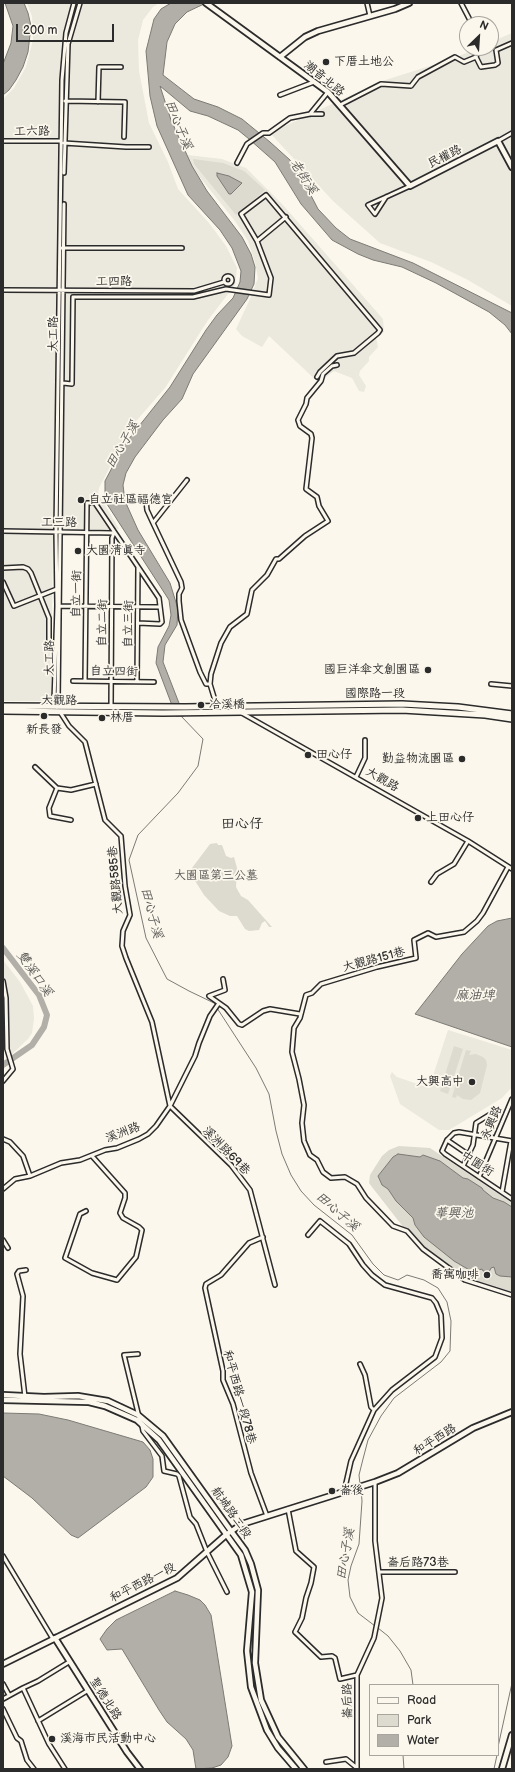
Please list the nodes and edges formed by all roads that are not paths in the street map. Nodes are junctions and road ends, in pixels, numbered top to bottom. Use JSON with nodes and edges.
{"nodes":[{"id":1,"x":74,"y":3,"type":"edge"},
{"id":2,"x":80,"y":3,"type":"edge"},
{"id":3,"x":367,"y":3,"type":"edge"},
{"id":4,"x":409,"y":3,"type":"edge"},
{"id":5,"x":461,"y":3,"type":"edge"},
{"id":6,"x":208,"y":4,"type":"edge"},
{"id":7,"x":370,"y":16,"type":"junction"},
{"id":8,"x":468,"y":16,"type":"edge"},
{"id":9,"x":512,"y":43,"type":"edge"},
{"id":10,"x":280,"y":57,"type":"junction"},
{"id":11,"x":476,"y":57,"type":"joint"},
{"id":12,"x":121,"y":67,"type":"dead end"},
{"id":13,"x":314,"y":82,"type":"junction"},
{"id":14,"x":328,"y":92,"type":"junction"},
{"id":15,"x":280,"y":95,"type":"dead end"},
{"id":16,"x":62,"y":101,"type":"junction"},
{"id":17,"x":66,"y":101,"type":"junction"},
{"id":18,"x":98,"y":102,"type":"junction"},
{"id":19,"x":340,"y":105,"type":"junction"},
{"id":20,"x":310,"y":114,"type":"junction"},
{"id":21,"x":322,"y":114,"type":"dead end"},
{"id":22,"x":512,"y":133,"type":"edge"},
{"id":23,"x":124,"y":137,"type":"dead end"},
{"id":24,"x":498,"y":140,"type":"junction"},
{"id":25,"x":3,"y":141,"type":"edge"},
{"id":26,"x":63,"y":142,"type":"junction"},
{"id":27,"x":149,"y":147,"type":"dead end"},
{"id":28,"x":237,"y":163,"type":"dead end"},
{"id":29,"x":512,"y":167,"type":"edge"},
{"id":30,"x":410,"y":186,"type":"junction"},
{"id":31,"x":386,"y":197,"type":"junction"},
{"id":32,"x":286,"y":217,"type":"junction"},
{"id":33,"x":257,"y":241,"type":"junction"},
{"id":34,"x":62,"y":248,"type":"junction"},
{"id":35,"x":182,"y":248,"type":"dead end"},
{"id":36,"x":224,"y":282,"type":"dead end"},
{"id":37,"x":3,"y":290,"type":"edge"},
{"id":38,"x":61,"y":291,"type":"junction"},
{"id":39,"x":337,"y":365,"type":"dead end"},
{"id":40,"x":63,"y":373,"type":"junction"},
{"id":41,"x":72,"y":373,"type":"junction"},
{"id":42,"x":317,"y":377,"type":"dead end"},
{"id":43,"x":62,"y":384,"type":"junction"},
{"id":44,"x":187,"y":480,"type":"dead end"},
{"id":45,"x":146,"y":501,"type":"dead end"},
{"id":46,"x":153,"y":524,"type":"junction"},
{"id":47,"x":3,"y":531,"type":"edge"},
{"id":48,"x":58,"y":531,"type":"junction"},
{"id":49,"x":87,"y":532,"type":"junction"},
{"id":50,"x":114,"y":533,"type":"junction"},
{"id":51,"x":138,"y":567,"type":"junction"},
{"id":52,"x":3,"y":568,"type":"edge"},
{"id":53,"x":3,"y":582,"type":"edge"},
{"id":54,"x":58,"y":589,"type":"junction"},
{"id":55,"x":40,"y":595,"type":"junction"},
{"id":56,"x":58,"y":606,"type":"junction"},
{"id":57,"x":86,"y":606,"type":"junction"},
{"id":58,"x":112,"y":606,"type":"junction"},
{"id":59,"x":138,"y":607,"type":"junction"},
{"id":60,"x":160,"y":607,"type":"junction"},
{"id":61,"x":138,"y":624,"type":"junction"},
{"id":62,"x":49,"y":643,"type":"dead end"},
{"id":63,"x":73,"y":681,"type":"dead end"},
{"id":64,"x":85,"y":681,"type":"junction"},
{"id":65,"x":111,"y":681,"type":"junction"},
{"id":66,"x":137,"y":682,"type":"junction"},
{"id":67,"x":154,"y":682,"type":"dead end"},
{"id":68,"x":210,"y":684,"type":"junction"},
{"id":69,"x":491,"y":684,"type":"dead end"},
{"id":70,"x":512,"y":686,"type":"edge"},
{"id":71,"x":3,"y":706,"type":"edge"},
{"id":72,"x":56,"y":706,"type":"junction"},
{"id":73,"x":217,"y":706,"type":"junction"},
{"id":74,"x":237,"y":706,"type":"junction"},
{"id":75,"x":359,"y":707,"type":"junction"},
{"id":76,"x":111,"y":710,"type":"junction"},
{"id":77,"x":3,"y":711,"type":"edge"},
{"id":78,"x":59,"y":711,"type":"junction"},
{"id":79,"x":217,"y":712,"type":"junction"},
{"id":80,"x":240,"y":712,"type":"junction"},
{"id":81,"x":512,"y":714,"type":"edge"},
{"id":82,"x":512,"y":719,"type":"edge"},
{"id":83,"x":365,"y":740,"type":"dead end"},
{"id":84,"x":35,"y":767,"type":"dead end"},
{"id":85,"x":356,"y":777,"type":"junction"},
{"id":86,"x":96,"y":784,"type":"junction"},
{"id":87,"x":57,"y":788,"type":"junction"},
{"id":88,"x":71,"y":820,"type":"dead end"},
{"id":89,"x":468,"y":841,"type":"junction"},
{"id":90,"x":510,"y":868,"type":"edge"},
{"id":91,"x":431,"y":882,"type":"dead end"},
{"id":92,"x":223,"y":979,"type":"dead end"},
{"id":93,"x":3,"y":981,"type":"edge"},
{"id":94,"x":4,"y":998,"type":"edge"},
{"id":95,"x":219,"y":1003,"type":"junction"},
{"id":96,"x":300,"y":1014,"type":"junction"},
{"id":97,"x":3,"y":1081,"type":"edge"},
{"id":98,"x":512,"y":1099,"type":"edge"},
{"id":99,"x":511,"y":1104,"type":"edge"},
{"id":100,"x":170,"y":1106,"type":"junction"},
{"id":101,"x":489,"y":1115,"type":"dead end"},
{"id":102,"x":474,"y":1135,"type":"junction"},
{"id":103,"x":3,"y":1138,"type":"edge"},
{"id":104,"x":495,"y":1138,"type":"junction"},
{"id":105,"x":447,"y":1140,"type":"junction"},
{"id":106,"x":511,"y":1141,"type":"edge"},
{"id":107,"x":92,"y":1156,"type":"junction"},
{"id":108,"x":469,"y":1156,"type":"junction"},
{"id":109,"x":463,"y":1166,"type":"junction"},
{"id":110,"x":30,"y":1176,"type":"junction"},
{"id":111,"x":479,"y":1177,"type":"junction"},
{"id":112,"x":3,"y":1190,"type":"edge"},
{"id":113,"x":502,"y":1192,"type":"junction"},
{"id":114,"x":512,"y":1199,"type":"edge"},
{"id":115,"x":86,"y":1211,"type":"dead end"},
{"id":116,"x":308,"y":1235,"type":"dead end"},
{"id":117,"x":263,"y":1237,"type":"junction"},
{"id":118,"x":3,"y":1240,"type":"edge"},
{"id":119,"x":8,"y":1248,"type":"dead end"},
{"id":120,"x":26,"y":1270,"type":"dead end"},
{"id":121,"x":276,"y":1285,"type":"dead end"},
{"id":122,"x":512,"y":1295,"type":"edge"},
{"id":123,"x":138,"y":1354,"type":"dead end"},
{"id":124,"x":360,"y":1364,"type":"dead end"},
{"id":125,"x":3,"y":1395,"type":"edge"},
{"id":126,"x":25,"y":1396,"type":"junction"},
{"id":127,"x":3,"y":1400,"type":"edge"},
{"id":128,"x":374,"y":1410,"type":"junction"},
{"id":129,"x":512,"y":1412,"type":"edge"},
{"id":130,"x":138,"y":1414,"type":"junction"},
{"id":131,"x":141,"y":1423,"type":"junction"},
{"id":132,"x":375,"y":1482,"type":"junction"},
{"id":133,"x":353,"y":1489,"type":"joint"},
{"id":134,"x":344,"y":1492,"type":"junction"},
{"id":135,"x":288,"y":1509,"type":"junction"},
{"id":136,"x":267,"y":1516,"type":"junction"},
{"id":137,"x":231,"y":1531,"type":"junction"},
{"id":138,"x":227,"y":1534,"type":"junction"},
{"id":139,"x":207,"y":1552,"type":"junction"},
{"id":140,"x":3,"y":1556,"type":"edge"},
{"id":141,"x":380,"y":1572,"type":"junction"},
{"id":142,"x":455,"y":1572,"type":"dead end"},
{"id":143,"x":227,"y":1592,"type":"dead end"},
{"id":144,"x":54,"y":1638,"type":"junction"},
{"id":145,"x":69,"y":1662,"type":"junction"},
{"id":146,"x":3,"y":1664,"type":"edge"},
{"id":147,"x":357,"y":1675,"type":"junction"},
{"id":148,"x":3,"y":1684,"type":"edge"},
{"id":149,"x":23,"y":1688,"type":"junction"},
{"id":150,"x":87,"y":1691,"type":"junction"},
{"id":151,"x":9,"y":1695,"type":"junction"},
{"id":152,"x":3,"y":1699,"type":"edge"},
{"id":153,"x":3,"y":1709,"type":"edge"},
{"id":154,"x":38,"y":1721,"type":"junction"},
{"id":155,"x":512,"y":1734,"type":"edge"},
{"id":156,"x":326,"y":1762,"type":"dead end"},
{"id":157,"x":357,"y":1768,"type":"edge"},
{"id":158,"x":34,"y":1769,"type":"edge"},
{"id":159,"x":65,"y":1769,"type":"edge"},
{"id":160,"x":140,"y":1769,"type":"edge"},
{"id":161,"x":296,"y":1769,"type":"edge"},
{"id":162,"x":304,"y":1769,"type":"edge"},
{"id":163,"x":502,"y":1769,"type":"edge"}],
"edges":[{"from":1,"to":16,"type":"street","name":"大工路"},
{"from":2,"to":17,"type":"street","name":"大工路"},
{"from":3,"to":7,"type":"street"},
{"from":4,"to":7,"type":"street"},
{"from":5,"to":8,"type":"street"},
{"from":6,"to":10,"type":"street","name":"潮音北路"},
{"from":7,"to":10,"type":"street"},
{"from":9,"to":11,"type":"street"},
{"from":10,"to":13,"type":"street","name":"潮音北路"},
{"from":11,"to":19,"type":"street"},
{"from":12,"to":18,"type":"street"},
{"from":13,"to":14,"type":"street","name":"潮音北路"},
{"from":13,"to":15,"type":"street"},
{"from":14,"to":19,"type":"street","name":"潮音北路"},
{"from":14,"to":20,"type":"street"},
{"from":16,"to":17,"type":"street"},
{"from":16,"to":26,"type":"street","name":"大工路"},
{"from":17,"to":18,"type":"street"},
{"from":17,"to":26,"type":"street","name":"大工路"},
{"from":18,"to":23,"type":"street"},
{"from":19,"to":30,"type":"street","name":"潮音北路"},
{"from":20,"to":21,"type":"street"},
{"from":20,"to":28,"type":"street"},
{"from":22,"to":24,"type":"street","name":"民權路"},
{"from":24,"to":29,"type":"street"},
{"from":24,"to":30,"type":"street","name":"民權路"},
{"from":25,"to":26,"type":"street","name":"工六路"},
{"from":26,"to":27,"type":"street","name":"工六路"},
{"from":26,"to":34,"type":"street","name":"大工路"},
{"from":30,"to":31,"type":"street","name":"民權路"},
{"from":31,"to":31,"type":"street","name":"民權路"},
{"from":32,"to":33,"type":"street"},
{"from":32,"to":33,"type":"street"},
{"from":32,"to":42,"type":"street"},
{"from":33,"to":41,"type":"street"},
{"from":34,"to":35,"type":"street"},
{"from":34,"to":38,"type":"street","name":"大工路"},
{"from":36,"to":38,"type":"street","name":"工四路"},
{"from":37,"to":38,"type":"street","name":"工四路"},
{"from":38,"to":40,"type":"street","name":"大工路"},
{"from":38,"to":48,"type":"street","name":"大工路"},
{"from":39,"to":68,"type":"street"},
{"from":40,"to":41,"type":"street"},
{"from":40,"to":43,"type":"street","name":"大工路"},
{"from":41,"to":43,"type":"street"},
{"from":43,"to":48,"type":"street","name":"大工路"},
{"from":44,"to":46,"type":"street"},
{"from":45,"to":46,"type":"street"},
{"from":46,"to":68,"type":"street"},
{"from":47,"to":48,"type":"street","name":"工三路"},
{"from":48,"to":49,"type":"street","name":"工三路"},
{"from":48,"to":54,"type":"street","name":"大工路"},
{"from":49,"to":50,"type":"street","name":"工三路"},
{"from":49,"to":50,"type":"street","name":"自立一街"},
{"from":49,"to":57,"type":"street","name":"自立一街"},
{"from":50,"to":51,"type":"street"},
{"from":50,"to":58,"type":"street","name":"自立二街"},
{"from":51,"to":59,"type":"street","name":"自立三街"},
{"from":51,"to":60,"type":"street"},
{"from":52,"to":55,"type":"street"},
{"from":53,"to":55,"type":"street"},
{"from":54,"to":55,"type":"street"},
{"from":54,"to":56,"type":"street","name":"大工路"},
{"from":55,"to":62,"type":"street"},
{"from":56,"to":57,"type":"street"},
{"from":56,"to":72,"type":"street","name":"大工路"},
{"from":57,"to":58,"type":"street"},
{"from":57,"to":64,"type":"street","name":"自立一街"},
{"from":58,"to":59,"type":"street"},
{"from":58,"to":65,"type":"street","name":"自立二街"},
{"from":59,"to":60,"type":"street"},
{"from":59,"to":61,"type":"street","name":"自立三街"},
{"from":60,"to":61,"type":"street"},
{"from":61,"to":66,"type":"street","name":"自立三街"},
{"from":63,"to":64,"type":"street","name":"自立四街"},
{"from":64,"to":65,"type":"street","name":"自立四街"},
{"from":65,"to":66,"type":"street","name":"自立四街"},
{"from":65,"to":76,"type":"street","name":"自立二街"},
{"from":66,"to":67,"type":"street","name":"自立四街"},
{"from":68,"to":73,"type":"street"},
{"from":69,"to":70,"type":"street"},
{"from":71,"to":72,"type":"main road","name":"大觀路"},
{"from":72,"to":76,"type":"main road","name":"大觀路"},
{"from":72,"to":78,"type":"street","name":"大觀路585巷"},
{"from":73,"to":74,"type":"main road"},
{"from":73,"to":76,"type":"main road","name":"大觀路"},
{"from":73,"to":79,"type":"street"},
{"from":74,"to":75,"type":"main road","name":"國際路一段"},
{"from":74,"to":80,"type":"street"},
{"from":75,"to":80,"type":"main road","name":"國際路一段"},
{"from":75,"to":81,"type":"main road","name":"國際路一段"},
{"from":75,"to":82,"type":"main road","name":"國際路一段"},
{"from":76,"to":78,"type":"main road","name":"大觀路"},
{"from":76,"to":79,"type":"main road","name":"大觀路"},
{"from":77,"to":78,"type":"main road","name":"大觀路"},
{"from":78,"to":86,"type":"street","name":"大觀路585巷"},
{"from":79,"to":80,"type":"main road","name":"大觀路"},
{"from":80,"to":85,"type":"street","name":"大觀路"},
{"from":83,"to":85,"type":"street"},
{"from":84,"to":87,"type":"street"},
{"from":85,"to":89,"type":"street","name":"大觀路"},
{"from":86,"to":87,"type":"street"},
{"from":86,"to":100,"type":"street","name":"大觀路585巷"},
{"from":87,"to":88,"type":"street"},
{"from":89,"to":90,"type":"street","name":"大觀路"},
{"from":89,"to":91,"type":"street"},
{"from":90,"to":96,"type":"street","name":"大觀路151巷"},
{"from":92,"to":95,"type":"street"},
{"from":93,"to":94,"type":"street"},
{"from":94,"to":97,"type":"street"},
{"from":95,"to":96,"type":"street"},
{"from":95,"to":100,"type":"street","name":"溪洲路"},
{"from":96,"to":122,"type":"street"},
{"from":98,"to":99,"type":"street","name":"永興路"},
{"from":99,"to":104,"type":"street","name":"永興路"},
{"from":100,"to":107,"type":"street","name":"溪洲路"},
{"from":100,"to":117,"type":"street","name":"溪洲路69巷"},
{"from":101,"to":102,"type":"street"},
{"from":102,"to":104,"type":"street"},
{"from":102,"to":105,"type":"street"},
{"from":102,"to":108,"type":"street"},
{"from":103,"to":110,"type":"street"},
{"from":104,"to":106,"type":"street"},
{"from":104,"to":111,"type":"street","name":"永興路"},
{"from":105,"to":108,"type":"street"},
{"from":105,"to":109,"type":"street","name":"中園街"},
{"from":106,"to":113,"type":"street"},
{"from":107,"to":110,"type":"street","name":"溪洲路"},
{"from":107,"to":115,"type":"street"},
{"from":108,"to":109,"type":"street"},
{"from":109,"to":111,"type":"street","name":"中園街"},
{"from":110,"to":112,"type":"street","name":"溪洲路"},
{"from":111,"to":113,"type":"street","name":"中園街"},
{"from":113,"to":114,"type":"street","name":"中園街"},
{"from":116,"to":128,"type":"street"},
{"from":117,"to":121,"type":"street","name":"溪洲路69巷"},
{"from":117,"to":136,"type":"street","name":"和平西路一段78巷"},
{"from":118,"to":119,"type":"street"},
{"from":120,"to":126,"type":"street"},
{"from":123,"to":130,"type":"street"},
{"from":124,"to":128,"type":"street"},
{"from":125,"to":126,"type":"street","name":"航城路二段"},
{"from":126,"to":130,"type":"street","name":"航城路二段"},
{"from":127,"to":131,"type":"street","name":"航城路二段"},
{"from":128,"to":134,"type":"street"},
{"from":129,"to":132,"type":"street","name":"和平西路"},
{"from":130,"to":131,"type":"street"},
{"from":130,"to":137,"type":"street","name":"航城路二段"},
{"from":131,"to":138,"type":"street","name":"航城路二段"},
{"from":131,"to":139,"type":"street"},
{"from":132,"to":133,"type":"street","name":"和平西路"},
{"from":132,"to":141,"type":"street"},
{"from":133,"to":134,"type":"street","name":"和平西路一段"},
{"from":134,"to":135,"type":"street","name":"和平西路一段"},
{"from":135,"to":136,"type":"street","name":"和平西路一段"},
{"from":135,"to":147,"type":"street"},
{"from":136,"to":137,"type":"street","name":"和平西路一段"},
{"from":137,"to":138,"type":"street","name":"和平西路一段"},
{"from":137,"to":162,"type":"street","name":"航城路二段"},
{"from":138,"to":139,"type":"street","name":"和平西路一段"},
{"from":138,"to":161,"type":"street","name":"航城路二段"},
{"from":139,"to":143,"type":"street"},
{"from":139,"to":144,"type":"street","name":"和平西路一段"},
{"from":140,"to":144,"type":"street"},
{"from":141,"to":142,"type":"street","name":"崙后路73巷"},
{"from":141,"to":147,"type":"street","name":"崙后路"},
{"from":144,"to":145,"type":"street","name":"聖德北路"},
{"from":144,"to":146,"type":"street","name":"和平西路一段"},
{"from":145,"to":149,"type":"street"},
{"from":145,"to":150,"type":"street","name":"聖德北路"},
{"from":147,"to":157,"type":"street","name":"崙后路"},
{"from":148,"to":151,"type":"street"},
{"from":149,"to":151,"type":"street"},
{"from":149,"to":154,"type":"street"},
{"from":150,"to":154,"type":"street"},
{"from":150,"to":160,"type":"street","name":"聖德北路"},
{"from":151,"to":152,"type":"street"},
{"from":153,"to":158,"type":"street"},
{"from":154,"to":159,"type":"street"},
{"from":155,"to":163,"type":"street"},
{"from":156,"to":157,"type":"street"}]}
